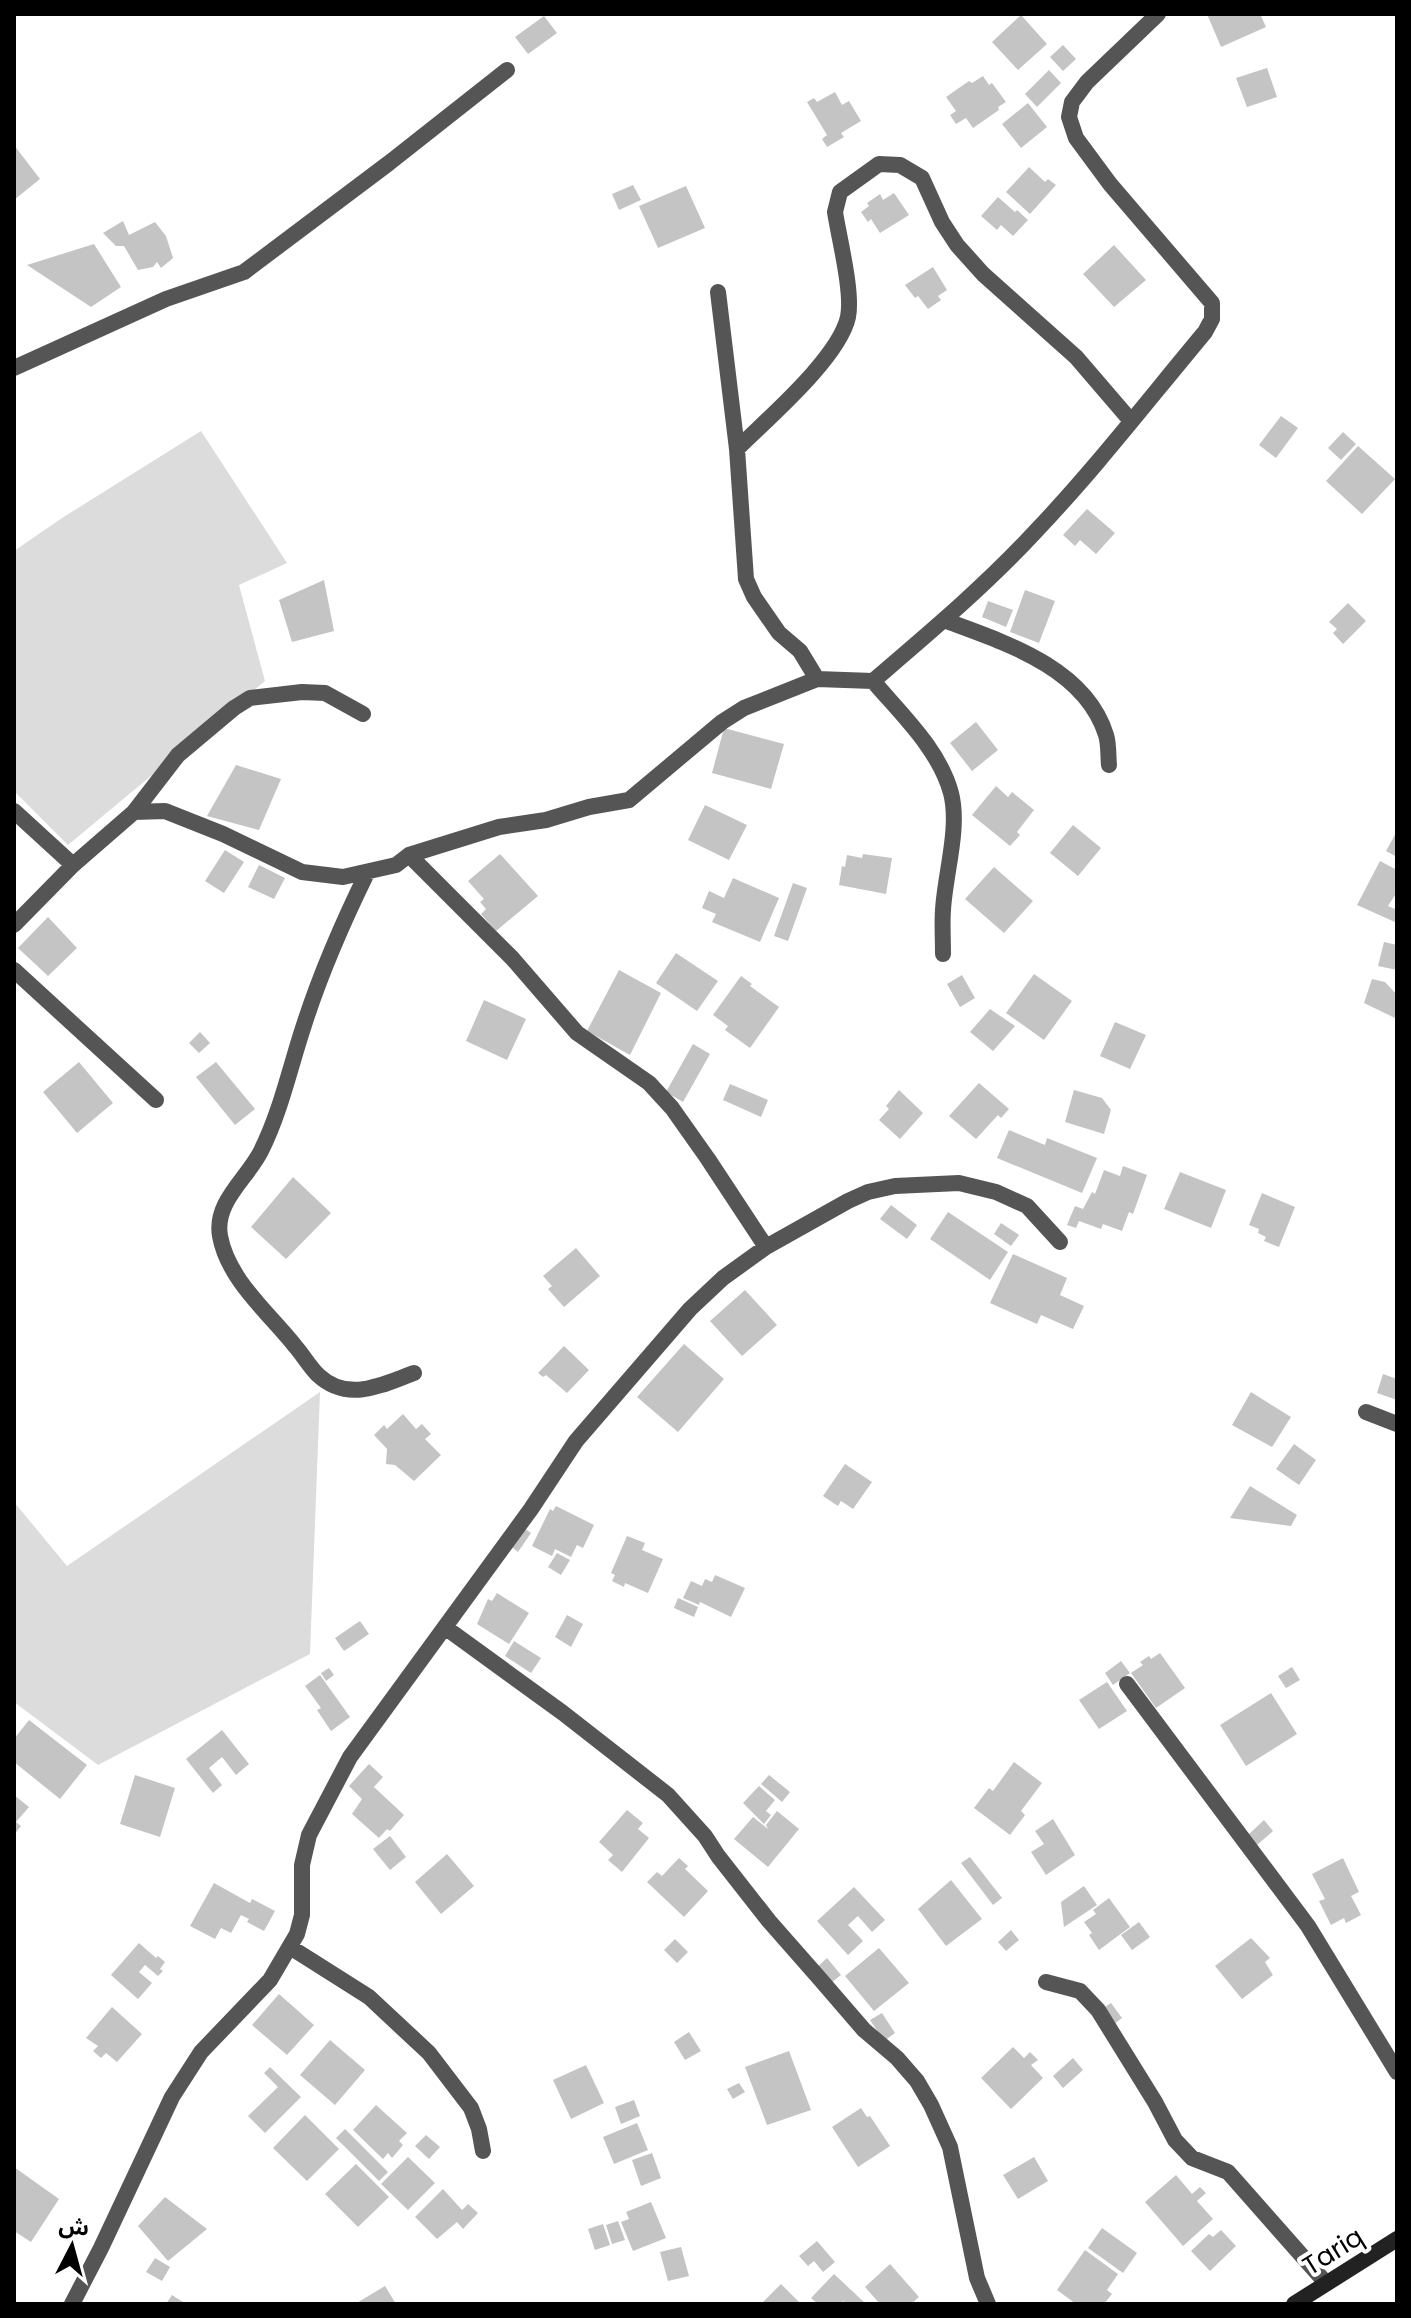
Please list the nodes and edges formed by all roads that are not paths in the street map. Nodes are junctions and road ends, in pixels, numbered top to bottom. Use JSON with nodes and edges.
{"nodes":[{"id":1,"x":1158,"y":14,"type":"edge"},
{"id":2,"x":507,"y":70,"type":"dead end"},
{"id":3,"x":718,"y":292,"type":"dead end"},
{"id":4,"x":14,"y":368,"type":"edge"},
{"id":5,"x":1131,"y":421,"type":"junction"},
{"id":6,"x":737,"y":449,"type":"junction"},
{"id":7,"x":944,"y":620,"type":"junction"},
{"id":8,"x":817,"y":679,"type":"junction"},
{"id":9,"x":873,"y":681,"type":"junction"},
{"id":10,"x":363,"y":714,"type":"dead end"},
{"id":11,"x":1109,"y":765,"type":"dead end"},
{"id":12,"x":14,"y":811,"type":"edge"},
{"id":13,"x":134,"y":812,"type":"junction"},
{"id":14,"x":409,"y":855,"type":"junction"},
{"id":15,"x":73,"y":865,"type":"junction"},
{"id":16,"x":367,"y":873,"type":"junction"},
{"id":17,"x":14,"y":925,"type":"edge"},
{"id":18,"x":943,"y":954,"type":"dead end"},
{"id":19,"x":14,"y":970,"type":"edge"},
{"id":20,"x":156,"y":1100,"type":"dead end"},
{"id":21,"x":1060,"y":1242,"type":"dead end"},
{"id":22,"x":766,"y":1247,"type":"junction"},
{"id":23,"x":414,"y":1373,"type":"dead end"},
{"id":24,"x":1366,"y":1412,"type":"dead end"},
{"id":25,"x":1397,"y":1424,"type":"edge"},
{"id":26,"x":446,"y":1628,"type":"junction"},
{"id":27,"x":1127,"y":1684,"type":"dead end"},
{"id":28,"x":290,"y":1947,"type":"junction"},
{"id":29,"x":1046,"y":1982,"type":"dead end"},
{"id":30,"x":1397,"y":2072,"type":"edge"},
{"id":31,"x":483,"y":2151,"type":"dead end"},
{"id":32,"x":1397,"y":2239,"type":"edge"},
{"id":33,"x":1326,"y":2283,"type":"junction"},
{"id":34,"x":72,"y":2304,"type":"edge"},
{"id":35,"x":988,"y":2304,"type":"edge"},
{"id":36,"x":1294,"y":2304,"type":"edge"}],
"edges":[{"from":1,"to":5,"type":"street"},
{"from":2,"to":4,"type":"street"},
{"from":3,"to":6,"type":"street"},
{"from":5,"to":6,"type":"street"},
{"from":5,"to":7,"type":"street"},
{"from":6,"to":8,"type":"street"},
{"from":7,"to":9,"type":"street"},
{"from":7,"to":11,"type":"street"},
{"from":8,"to":9,"type":"street"},
{"from":8,"to":14,"type":"street"},
{"from":9,"to":18,"type":"street"},
{"from":10,"to":13,"type":"street"},
{"from":12,"to":15,"type":"street"},
{"from":13,"to":15,"type":"street"},
{"from":13,"to":16,"type":"street"},
{"from":14,"to":16,"type":"street"},
{"from":14,"to":22,"type":"street"},
{"from":15,"to":17,"type":"street"},
{"from":16,"to":23,"type":"street"},
{"from":19,"to":20,"type":"street"},
{"from":21,"to":22,"type":"street"},
{"from":22,"to":26,"type":"street"},
{"from":24,"to":25,"type":"street"},
{"from":26,"to":28,"type":"street"},
{"from":26,"to":35,"type":"street"},
{"from":27,"to":30,"type":"street"},
{"from":28,"to":31,"type":"street"},
{"from":28,"to":34,"type":"street"},
{"from":29,"to":33,"type":"street"},
{"from":32,"to":33,"type":"main road","name":"Tariq"},
{"from":33,"to":36,"type":"main road","name":"Tariq"}]}
